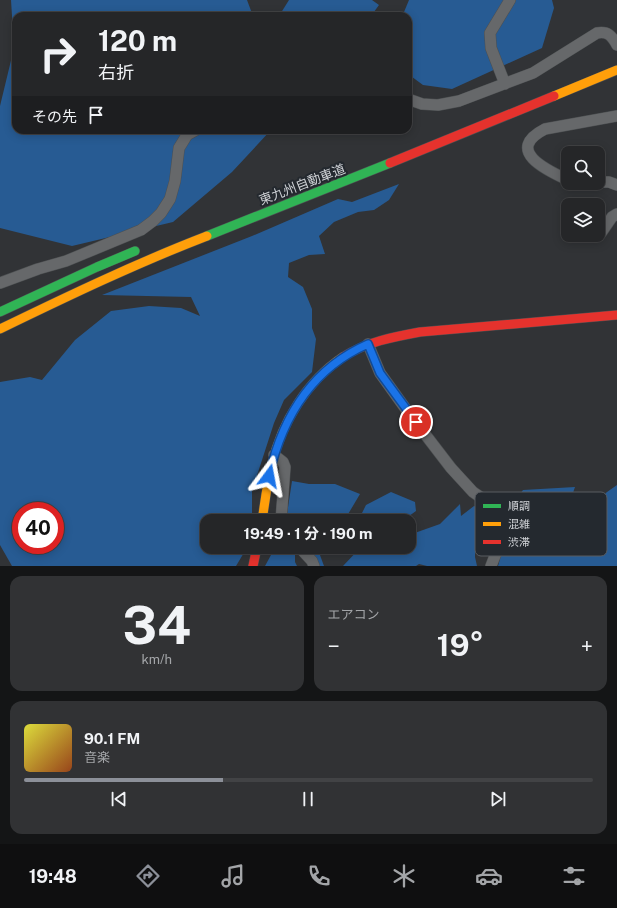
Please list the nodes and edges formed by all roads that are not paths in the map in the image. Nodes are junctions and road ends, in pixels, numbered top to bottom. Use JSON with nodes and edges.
{"nodes":[{"id":1,"x":510,"y":0,"type":"edge"},
{"id":2,"x":617,"y":45,"type":"edge"},
{"id":3,"x":617,"y":70,"type":"edge"},
{"id":4,"x":505,"y":84,"type":"junction"},
{"id":5,"x":412,"y":100,"type":"edge"},
{"id":6,"x":617,"y":116,"type":"edge"},
{"id":7,"x":189,"y":134,"type":"edge"},
{"id":8,"x":561,"y":177,"type":"edge"},
{"id":9,"x":605,"y":182,"type":"edge"},
{"id":10,"x":617,"y":185,"type":"edge"},
{"id":11,"x":617,"y":214,"type":"edge"},
{"id":12,"x":605,"y":227,"type":"edge"},
{"id":13,"x":141,"y":249,"type":"dead end"},
{"id":14,"x":0,"y":283,"type":"edge"},
{"id":15,"x":0,"y":312,"type":"edge"},
{"id":16,"x":617,"y":315,"type":"edge"},
{"id":17,"x":0,"y":329,"type":"edge"},
{"id":18,"x":368,"y":344,"type":"junction"},
{"id":19,"x":274,"y":455,"type":"junction"},
{"id":20,"x":475,"y":493,"type":"edge"},
{"id":21,"x":263,"y":514,"type":"edge"},
{"id":22,"x":282,"y":514,"type":"edge"},
{"id":23,"x":256,"y":554,"type":"edge"},
{"id":24,"x":306,"y":554,"type":"edge"},
{"id":25,"x":495,"y":556,"type":"edge"},
{"id":26,"x":253,"y":566,"type":"edge"},
{"id":27,"x":314,"y":566,"type":"edge"},
{"id":28,"x":491,"y":566,"type":"edge"}],
"edges":[{"from":1,"to":4,"type":"street"},
{"from":2,"to":4,"type":"street"},
{"from":3,"to":17,"type":"main road","name":"東九州自動車道"},
{"from":4,"to":5,"type":"street"},
{"from":6,"to":8,"type":"street"},
{"from":7,"to":14,"type":"street"},
{"from":9,"to":10,"type":"street"},
{"from":11,"to":12,"type":"street"},
{"from":13,"to":15,"type":"main road"},
{"from":16,"to":18,"type":"main road"},
{"from":18,"to":19,"type":"main road"},
{"from":18,"to":20,"type":"street"},
{"from":19,"to":21,"type":"main road"},
{"from":19,"to":22,"type":"street"},
{"from":23,"to":26,"type":"main road"},
{"from":24,"to":27,"type":"street"},
{"from":25,"to":28,"type":"street"}]}
